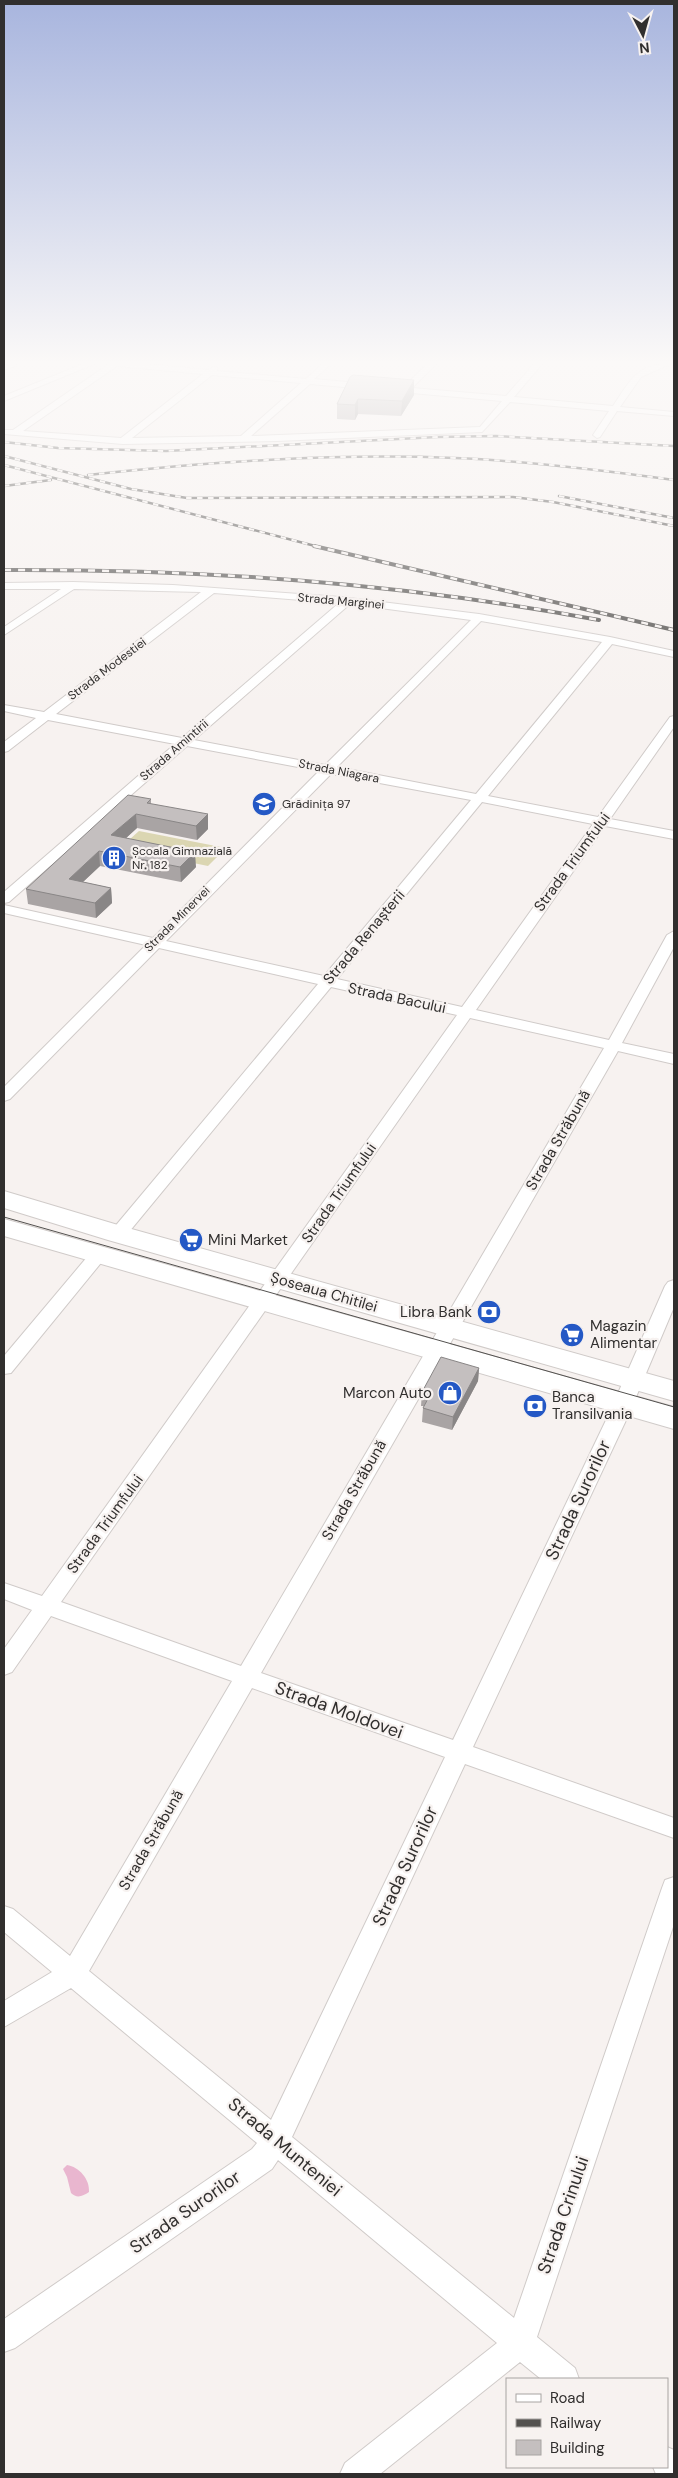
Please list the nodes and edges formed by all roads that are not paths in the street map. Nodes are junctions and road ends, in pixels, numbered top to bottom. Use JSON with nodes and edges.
{"nodes":[{"id":1,"x":73,"y":585,"type":"junction"},
{"id":2,"x":4,"y":586,"type":"edge"},
{"id":3,"x":211,"y":590,"type":"junction"},
{"id":4,"x":346,"y":602,"type":"junction"},
{"id":5,"x":479,"y":617,"type":"junction"},
{"id":6,"x":4,"y":632,"type":"edge"},
{"id":7,"x":610,"y":640,"type":"junction"},
{"id":8,"x":674,"y":654,"type":"edge"},
{"id":9,"x":4,"y":708,"type":"edge"},
{"id":10,"x":46,"y":716,"type":"junction"},
{"id":11,"x":674,"y":720,"type":"edge"},
{"id":12,"x":183,"y":742,"type":"junction"},
{"id":13,"x":4,"y":748,"type":"edge"},
{"id":14,"x":327,"y":768,"type":"junction"},
{"id":15,"x":478,"y":798,"type":"junction"},
{"id":16,"x":601,"y":821,"type":"junction"},
{"id":17,"x":674,"y":835,"type":"edge"},
{"id":18,"x":4,"y":899,"type":"edge"},
{"id":19,"x":4,"y":909,"type":"edge"},
{"id":20,"x":674,"y":936,"type":"edge"},
{"id":21,"x":153,"y":943,"type":"junction"},
{"id":22,"x":326,"y":982,"type":"junction"},
{"id":23,"x":465,"y":1012,"type":"junction"},
{"id":24,"x":613,"y":1046,"type":"junction"},
{"id":25,"x":674,"y":1059,"type":"edge"},
{"id":26,"x":4,"y":1096,"type":"edge"},
{"id":27,"x":4,"y":1199,"type":"edge"},
{"id":28,"x":4,"y":1227,"type":"edge"},
{"id":29,"x":108,"y":1244,"type":"junction"},
{"id":30,"x":674,"y":1286,"type":"edge"},
{"id":31,"x":272,"y":1290,"type":"junction"},
{"id":32,"x":443,"y":1338,"type":"junction"},
{"id":33,"x":4,"y":1368,"type":"edge"},
{"id":34,"x":629,"y":1391,"type":"junction"},
{"id":35,"x":674,"y":1391,"type":"edge"},
{"id":36,"x":674,"y":1418,"type":"edge"},
{"id":37,"x":4,"y":1591,"type":"edge"},
{"id":38,"x":46,"y":1606,"type":"junction"},
{"id":39,"x":4,"y":1666,"type":"edge"},
{"id":40,"x":246,"y":1677,"type":"junction"},
{"id":41,"x":458,"y":1752,"type":"junction"},
{"id":42,"x":674,"y":1828,"type":"edge"},
{"id":43,"x":674,"y":1888,"type":"edge"},
{"id":44,"x":4,"y":1917,"type":"edge"},
{"id":45,"x":74,"y":1973,"type":"junction"},
{"id":46,"x":4,"y":2016,"type":"edge"},
{"id":47,"x":276,"y":2140,"type":"junction"},
{"id":48,"x":4,"y":2337,"type":"edge"},
{"id":49,"x":520,"y":2343,"type":"junction"},
{"id":50,"x":563,"y":2378,"type":"edge"},
{"id":51,"x":356,"y":2474,"type":"edge"}],
"edges":[{"from":1,"to":2,"type":"street","name":"Strada Marginei"},
{"from":1,"to":3,"type":"street","name":"Strada Marginei"},
{"from":1,"to":6,"type":"street"},
{"from":3,"to":4,"type":"street","name":"Strada Marginei"},
{"from":3,"to":10,"type":"street","name":"Strada Modestiei"},
{"from":4,"to":5,"type":"street","name":"Strada Marginei"},
{"from":4,"to":12,"type":"street","name":"Strada Amintirii"},
{"from":5,"to":7,"type":"street","name":"Strada Marginei"},
{"from":5,"to":14,"type":"street","name":"Strada Minervei"},
{"from":7,"to":8,"type":"street","name":"Strada Marginei"},
{"from":7,"to":15,"type":"street","name":"Strada Renașterii"},
{"from":9,"to":10,"type":"street","name":"Strada Niagara"},
{"from":10,"to":12,"type":"street","name":"Strada Niagara"},
{"from":10,"to":13,"type":"street","name":"Strada Modestiei"},
{"from":11,"to":16,"type":"street","name":"Strada Triumfului"},
{"from":12,"to":14,"type":"street","name":"Strada Niagara"},
{"from":12,"to":18,"type":"street","name":"Strada Amintirii"},
{"from":14,"to":15,"type":"street","name":"Strada Niagara"},
{"from":14,"to":21,"type":"street","name":"Strada Minervei"},
{"from":15,"to":16,"type":"street","name":"Strada Niagara"},
{"from":15,"to":22,"type":"street","name":"Strada Renașterii"},
{"from":16,"to":17,"type":"street","name":"Strada Niagara"},
{"from":16,"to":23,"type":"street","name":"Strada Triumfului"},
{"from":19,"to":21,"type":"street","name":"Strada Bacului"},
{"from":20,"to":24,"type":"street","name":"Strada Străbună"},
{"from":21,"to":22,"type":"street","name":"Strada Bacului"},
{"from":21,"to":26,"type":"street","name":"Strada Minervei"},
{"from":22,"to":23,"type":"street","name":"Strada Bacului"},
{"from":22,"to":29,"type":"street","name":"Strada Renașterii"},
{"from":23,"to":24,"type":"street","name":"Strada Bacului"},
{"from":23,"to":31,"type":"street","name":"Strada Triumfului"},
{"from":24,"to":25,"type":"street","name":"Strada Bacului"},
{"from":24,"to":32,"type":"street","name":"Strada Străbună"},
{"from":27,"to":29,"type":"main road","name":"Șoseaua Chitilei"},
{"from":28,"to":29,"type":"main road","name":"Șoseaua Chitilei"},
{"from":29,"to":31,"type":"main road","name":"Șoseaua Chitilei"},
{"from":29,"to":33,"type":"street","name":"Strada Renașterii"},
{"from":30,"to":34,"type":"street","name":"Strada Surorilor"},
{"from":31,"to":32,"type":"main road","name":"Șoseaua Chitilei"},
{"from":31,"to":38,"type":"street","name":"Strada Triumfului"},
{"from":32,"to":34,"type":"main road","name":"Șoseaua Chitilei"},
{"from":32,"to":40,"type":"street","name":"Strada Străbună"},
{"from":34,"to":35,"type":"main road","name":"Șoseaua Chitilei"},
{"from":34,"to":36,"type":"main road","name":"Șoseaua Chitilei"},
{"from":34,"to":41,"type":"street","name":"Strada Surorilor"},
{"from":37,"to":38,"type":"street","name":"Strada Moldovei"},
{"from":38,"to":39,"type":"street","name":"Strada Triumfului"},
{"from":38,"to":40,"type":"street","name":"Strada Moldovei"},
{"from":40,"to":41,"type":"street","name":"Strada Moldovei"},
{"from":40,"to":45,"type":"street","name":"Strada Străbună"},
{"from":41,"to":42,"type":"street","name":"Strada Moldovei"},
{"from":41,"to":47,"type":"street","name":"Strada Surorilor"},
{"from":43,"to":49,"type":"street","name":"Strada Crinului"},
{"from":44,"to":45,"type":"street","name":"Strada Munteniei"},
{"from":45,"to":46,"type":"street","name":"Strada Străbună"},
{"from":45,"to":47,"type":"street","name":"Strada Munteniei"},
{"from":47,"to":48,"type":"street","name":"Strada Surorilor"},
{"from":47,"to":49,"type":"street","name":"Strada Munteniei"},
{"from":49,"to":50,"type":"street","name":"Strada Munteniei"},
{"from":49,"to":51,"type":"street"}]}
